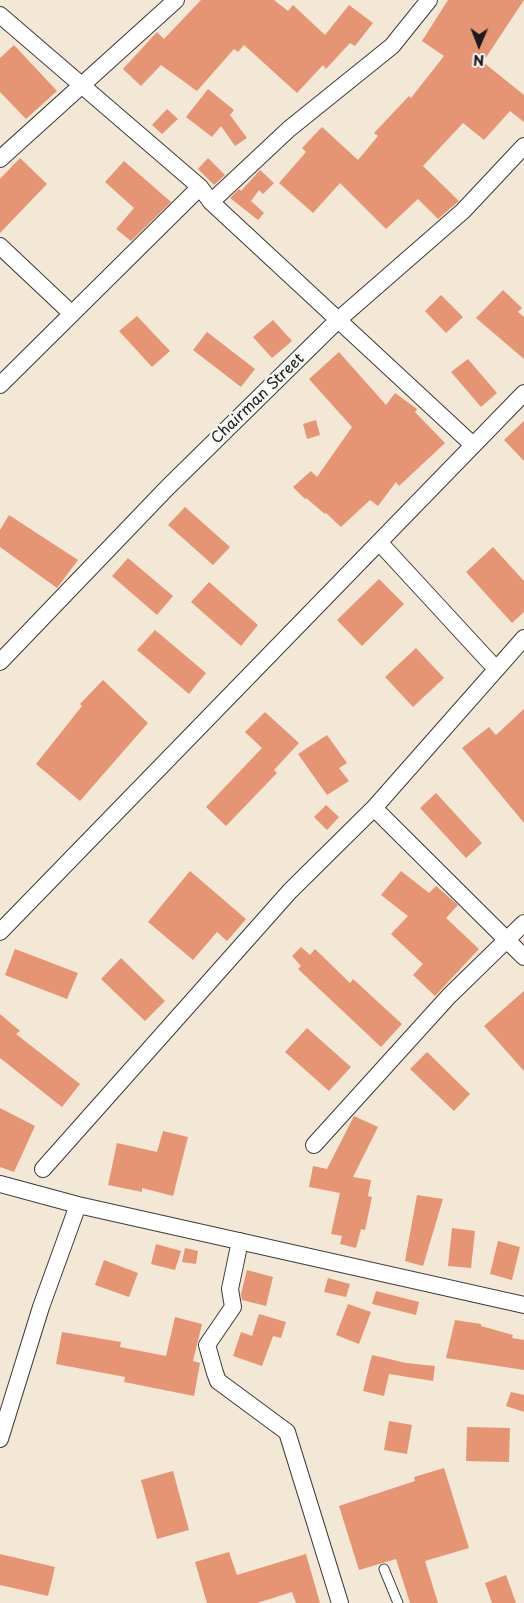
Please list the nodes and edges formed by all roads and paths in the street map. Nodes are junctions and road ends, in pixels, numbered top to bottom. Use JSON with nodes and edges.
{"nodes":[{"id":1,"x":176,"y":0,"type":"edge"},
{"id":2,"x":429,"y":0,"type":"edge"},
{"id":3,"x":0,"y":14,"type":"edge"},
{"id":4,"x":81,"y":85,"type":"junction"},
{"id":5,"x":524,"y":146,"type":"edge"},
{"id":6,"x":0,"y":159,"type":"edge"},
{"id":7,"x":200,"y":187,"type":"junction"},
{"id":8,"x":211,"y":202,"type":"junction"},
{"id":9,"x":0,"y":246,"type":"edge"},
{"id":10,"x":72,"y":314,"type":"junction"},
{"id":11,"x":338,"y":320,"type":"junction"},
{"id":12,"x":0,"y":385,"type":"edge"},
{"id":13,"x":524,"y":394,"type":"edge"},
{"id":14,"x":473,"y":445,"type":"junction"},
{"id":15,"x":379,"y":542,"type":"junction"},
{"id":16,"x":524,"y":638,"type":"edge"},
{"id":17,"x":0,"y":662,"type":"edge"},
{"id":18,"x":496,"y":669,"type":"junction"},
{"id":19,"x":374,"y":808,"type":"junction"},
{"id":20,"x":524,"y":923,"type":"edge"},
{"id":21,"x":0,"y":932,"type":"edge"},
{"id":22,"x":506,"y":939,"type":"junction"},
{"id":23,"x":524,"y":958,"type":"edge"},
{"id":24,"x":314,"y":1145,"type":"dead end"},
{"id":25,"x":43,"y":1169,"type":"dead end"},
{"id":26,"x":0,"y":1184,"type":"edge"},
{"id":27,"x":78,"y":1205,"type":"junction"},
{"id":28,"x":240,"y":1241,"type":"junction"},
{"id":29,"x":524,"y":1305,"type":"edge"},
{"id":30,"x":0,"y":1439,"type":"edge"},
{"id":31,"x":384,"y":1569,"type":"dead end"},
{"id":32,"x":340,"y":1603,"type":"edge"},
{"id":33,"x":398,"y":1603,"type":"edge"}],
"edges":[{"from":1,"to":4,"type":"street"},
{"from":2,"to":8,"type":"street"},
{"from":3,"to":4,"type":"street"},
{"from":4,"to":6,"type":"street"},
{"from":4,"to":7,"type":"street"},
{"from":5,"to":11,"type":"street","name":"Chairman Street"},
{"from":7,"to":8,"type":"street"},
{"from":7,"to":10,"type":"street"},
{"from":8,"to":11,"type":"street"},
{"from":9,"to":10,"type":"street"},
{"from":10,"to":12,"type":"street"},
{"from":11,"to":14,"type":"street"},
{"from":11,"to":17,"type":"street","name":"Chairman Street"},
{"from":13,"to":14,"type":"street"},
{"from":14,"to":15,"type":"street"},
{"from":15,"to":18,"type":"street"},
{"from":15,"to":21,"type":"street"},
{"from":16,"to":18,"type":"street"},
{"from":18,"to":19,"type":"street"},
{"from":19,"to":22,"type":"street"},
{"from":19,"to":25,"type":"street"},
{"from":20,"to":22,"type":"street"},
{"from":22,"to":23,"type":"street"},
{"from":22,"to":24,"type":"street"},
{"from":26,"to":27,"type":"street"},
{"from":27,"to":28,"type":"street"},
{"from":27,"to":30,"type":"street"},
{"from":28,"to":29,"type":"street"},
{"from":28,"to":32,"type":"street"},
{"from":31,"to":33,"type":"lane"}]}
